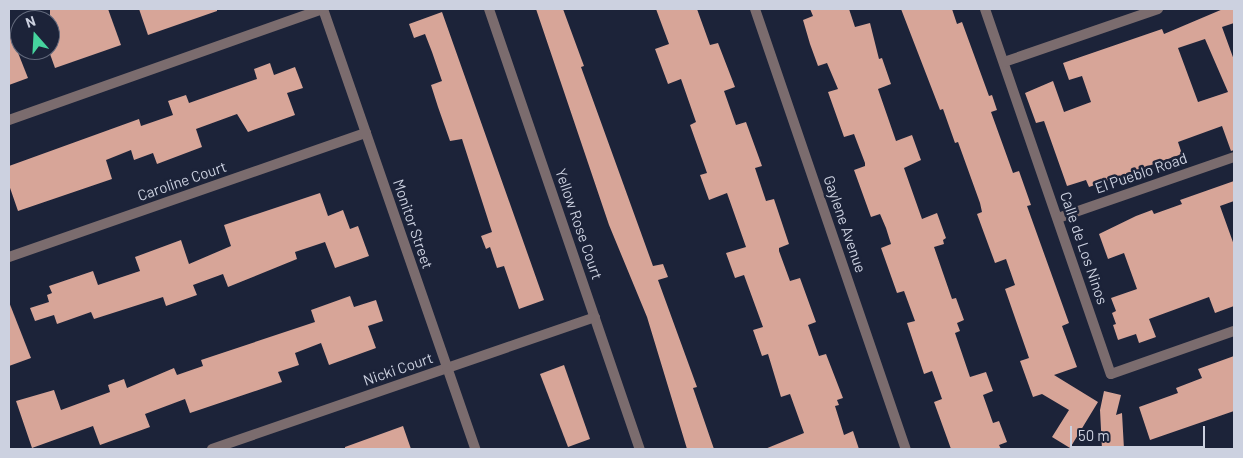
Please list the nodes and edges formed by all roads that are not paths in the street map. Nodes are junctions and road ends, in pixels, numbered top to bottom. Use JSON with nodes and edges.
{"nodes":[{"id":1,"x":322,"y":9,"type":"edge"},
{"id":2,"x":489,"y":9,"type":"edge"},
{"id":3,"x":755,"y":9,"type":"edge"},
{"id":4,"x":985,"y":9,"type":"edge"},
{"id":5,"x":1158,"y":9,"type":"edge"},
{"id":6,"x":1004,"y":62,"type":"junction"},
{"id":7,"x":9,"y":120,"type":"edge"},
{"id":8,"x":366,"y":133,"type":"junction"},
{"id":9,"x":1234,"y":157,"type":"edge"},
{"id":10,"x":1058,"y":218,"type":"junction"},
{"id":11,"x":9,"y":257,"type":"edge"},
{"id":12,"x":595,"y":317,"type":"junction"},
{"id":13,"x":1234,"y":332,"type":"edge"},
{"id":14,"x":447,"y":368,"type":"junction"},
{"id":15,"x":212,"y":449,"type":"edge"},
{"id":16,"x":475,"y":449,"type":"edge"},
{"id":17,"x":640,"y":449,"type":"edge"},
{"id":18,"x":906,"y":449,"type":"edge"}],
"edges":[{"from":1,"to":7,"type":"street"},
{"from":1,"to":8,"type":"street","name":"Monitor Street"},
{"from":2,"to":12,"type":"street","name":"Yellow Rose Court"},
{"from":3,"to":18,"type":"street","name":"Gaylene Avenue"},
{"from":4,"to":6,"type":"street","name":"Calle de Los Ninos"},
{"from":5,"to":6,"type":"street"},
{"from":6,"to":10,"type":"street","name":"Calle de Los Ninos"},
{"from":8,"to":11,"type":"street","name":"Caroline Court"},
{"from":8,"to":14,"type":"street","name":"Monitor Street"},
{"from":9,"to":10,"type":"street","name":"El Pueblo Road"},
{"from":10,"to":13,"type":"street","name":"Calle de Los Ninos"},
{"from":12,"to":14,"type":"street","name":"Nicki Court"},
{"from":12,"to":17,"type":"street","name":"Yellow Rose Court"},
{"from":14,"to":15,"type":"street","name":"Nicki Court"},
{"from":14,"to":16,"type":"street","name":"Monitor Street"}]}
